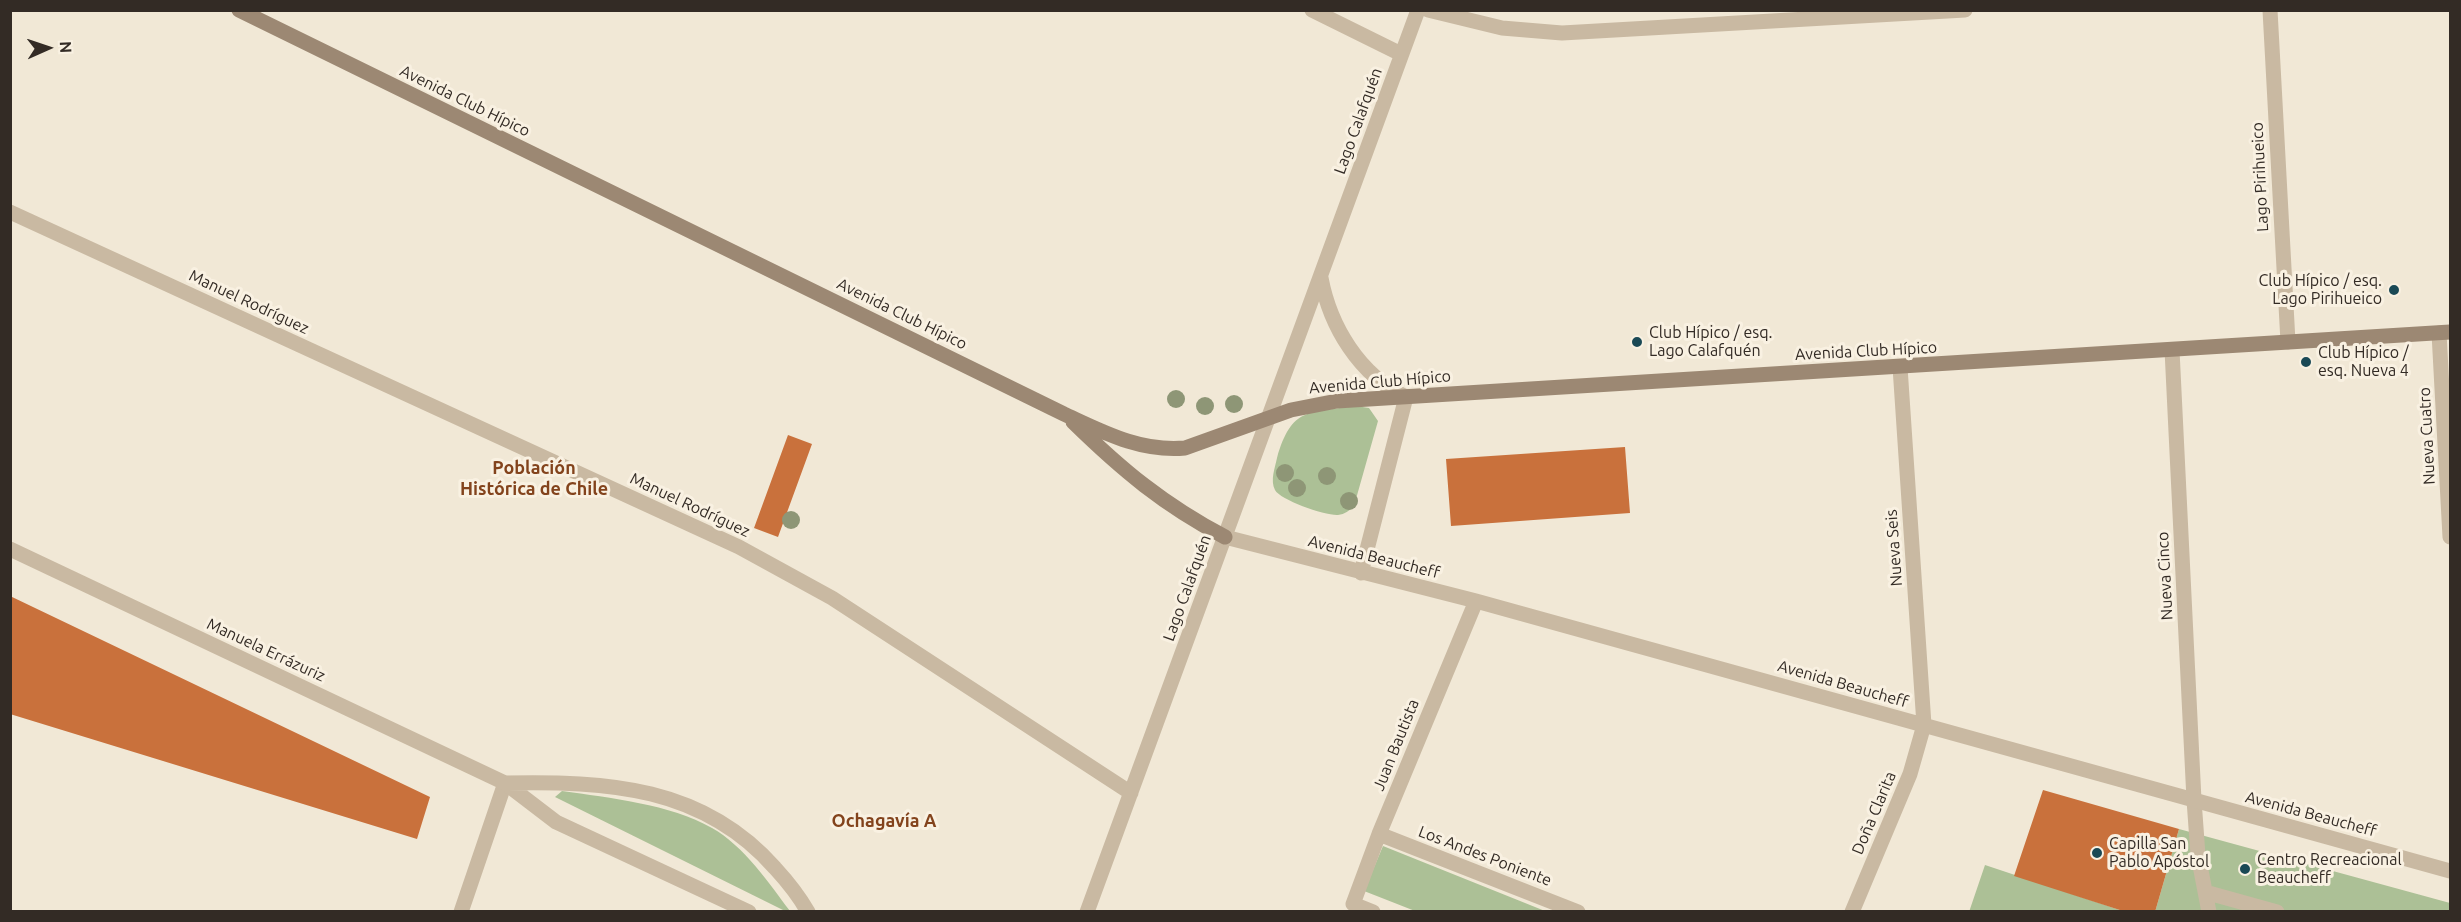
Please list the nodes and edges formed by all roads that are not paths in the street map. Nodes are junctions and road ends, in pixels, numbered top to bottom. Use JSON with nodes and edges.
{"nodes":[{"id":1,"x":239,"y":10,"type":"edge"},
{"id":2,"x":1312,"y":10,"type":"edge"},
{"id":3,"x":1418,"y":10,"type":"edge"},
{"id":4,"x":1428,"y":10,"type":"edge"},
{"id":5,"x":1965,"y":10,"type":"edge"},
{"id":6,"x":2270,"y":10,"type":"edge"},
{"id":7,"x":1401,"y":54,"type":"junction"},
{"id":8,"x":10,"y":212,"type":"edge"},
{"id":9,"x":1321,"y":278,"type":"junction"},
{"id":10,"x":2445,"y":332,"type":"edge"},
{"id":11,"x":2288,"y":342,"type":"junction"},
{"id":12,"x":2172,"y":350,"type":"junction"},
{"id":13,"x":1900,"y":367,"type":"junction"},
{"id":14,"x":1406,"y":397,"type":"junction"},
{"id":15,"x":1064,"y":414,"type":"junction"},
{"id":16,"x":1269,"y":419,"type":"junction"},
{"id":17,"x":1225,"y":537,"type":"junction"},
{"id":18,"x":2451,"y":537,"type":"edge"},
{"id":19,"x":10,"y":549,"type":"edge"},
{"id":20,"x":1361,"y":573,"type":"junction"},
{"id":21,"x":1476,"y":601,"type":"junction"},
{"id":22,"x":1924,"y":725,"type":"junction"},
{"id":23,"x":505,"y":783,"type":"junction"},
{"id":24,"x":1131,"y":793,"type":"junction"},
{"id":25,"x":2194,"y":800,"type":"junction"},
{"id":26,"x":1379,"y":834,"type":"junction"},
{"id":27,"x":2451,"y":871,"type":"edge"},
{"id":28,"x":2205,"y":892,"type":"junction"},
{"id":29,"x":461,"y":912,"type":"edge"},
{"id":30,"x":749,"y":912,"type":"edge"},
{"id":31,"x":808,"y":912,"type":"edge"},
{"id":32,"x":1087,"y":912,"type":"edge"},
{"id":33,"x":1373,"y":912,"type":"edge"},
{"id":34,"x":1578,"y":912,"type":"edge"},
{"id":35,"x":1852,"y":912,"type":"edge"},
{"id":36,"x":2209,"y":912,"type":"edge"},
{"id":37,"x":2277,"y":912,"type":"edge"}],
"edges":[{"from":1,"to":15,"type":"main road","name":"Avenida Club Hípico"},
{"from":2,"to":7,"type":"street"},
{"from":3,"to":7,"type":"street","name":"Lago Calafquén"},
{"from":4,"to":5,"type":"street"},
{"from":6,"to":11,"type":"street","name":"Lago Pirihueico"},
{"from":7,"to":9,"type":"street","name":"Lago Calafquén"},
{"from":8,"to":24,"type":"street","name":"Manuel Rodríguez"},
{"from":9,"to":14,"type":"street"},
{"from":9,"to":16,"type":"street","name":"Lago Calafquén"},
{"from":10,"to":11,"type":"main road","name":"Avenida Club Hípico"},
{"from":10,"to":18,"type":"street","name":"Nueva Cuatro"},
{"from":11,"to":12,"type":"main road","name":"Avenida Club Hípico"},
{"from":12,"to":13,"type":"main road","name":"Avenida Club Hípico"},
{"from":12,"to":25,"type":"street","name":"Nueva Cinco"},
{"from":13,"to":14,"type":"main road","name":"Avenida Club Hípico"},
{"from":13,"to":22,"type":"street","name":"Nueva Seis"},
{"from":14,"to":16,"type":"main road","name":"Avenida Club Hípico"},
{"from":14,"to":20,"type":"street"},
{"from":15,"to":16,"type":"main road","name":"Avenida Club Hípico"},
{"from":15,"to":17,"type":"main road"},
{"from":16,"to":17,"type":"street","name":"Lago Calafquén"},
{"from":17,"to":20,"type":"street","name":"Avenida Beaucheff"},
{"from":17,"to":24,"type":"street","name":"Lago Calafquén"},
{"from":19,"to":23,"type":"street","name":"Manuela Errázuriz"},
{"from":20,"to":21,"type":"street","name":"Avenida Beaucheff"},
{"from":21,"to":22,"type":"street","name":"Avenida Beaucheff"},
{"from":21,"to":26,"type":"street","name":"Juan Bautista"},
{"from":22,"to":25,"type":"street","name":"Avenida Beaucheff"},
{"from":22,"to":35,"type":"street","name":"Doña Clarita"},
{"from":23,"to":29,"type":"street"},
{"from":23,"to":30,"type":"street","name":"Manuela Errázuriz"},
{"from":23,"to":31,"type":"street","name":"Manuela Errázuriz"},
{"from":24,"to":32,"type":"street","name":"Lago Calafquén"},
{"from":25,"to":27,"type":"street","name":"Avenida Beaucheff"},
{"from":25,"to":28,"type":"street","name":"Nueva Cinco"},
{"from":26,"to":33,"type":"street","name":"Juan Bautista"},
{"from":26,"to":34,"type":"street","name":"Los Andes Poniente"},
{"from":28,"to":36,"type":"street","name":"Nueva Cinco"},
{"from":28,"to":37,"type":"street"}]}
